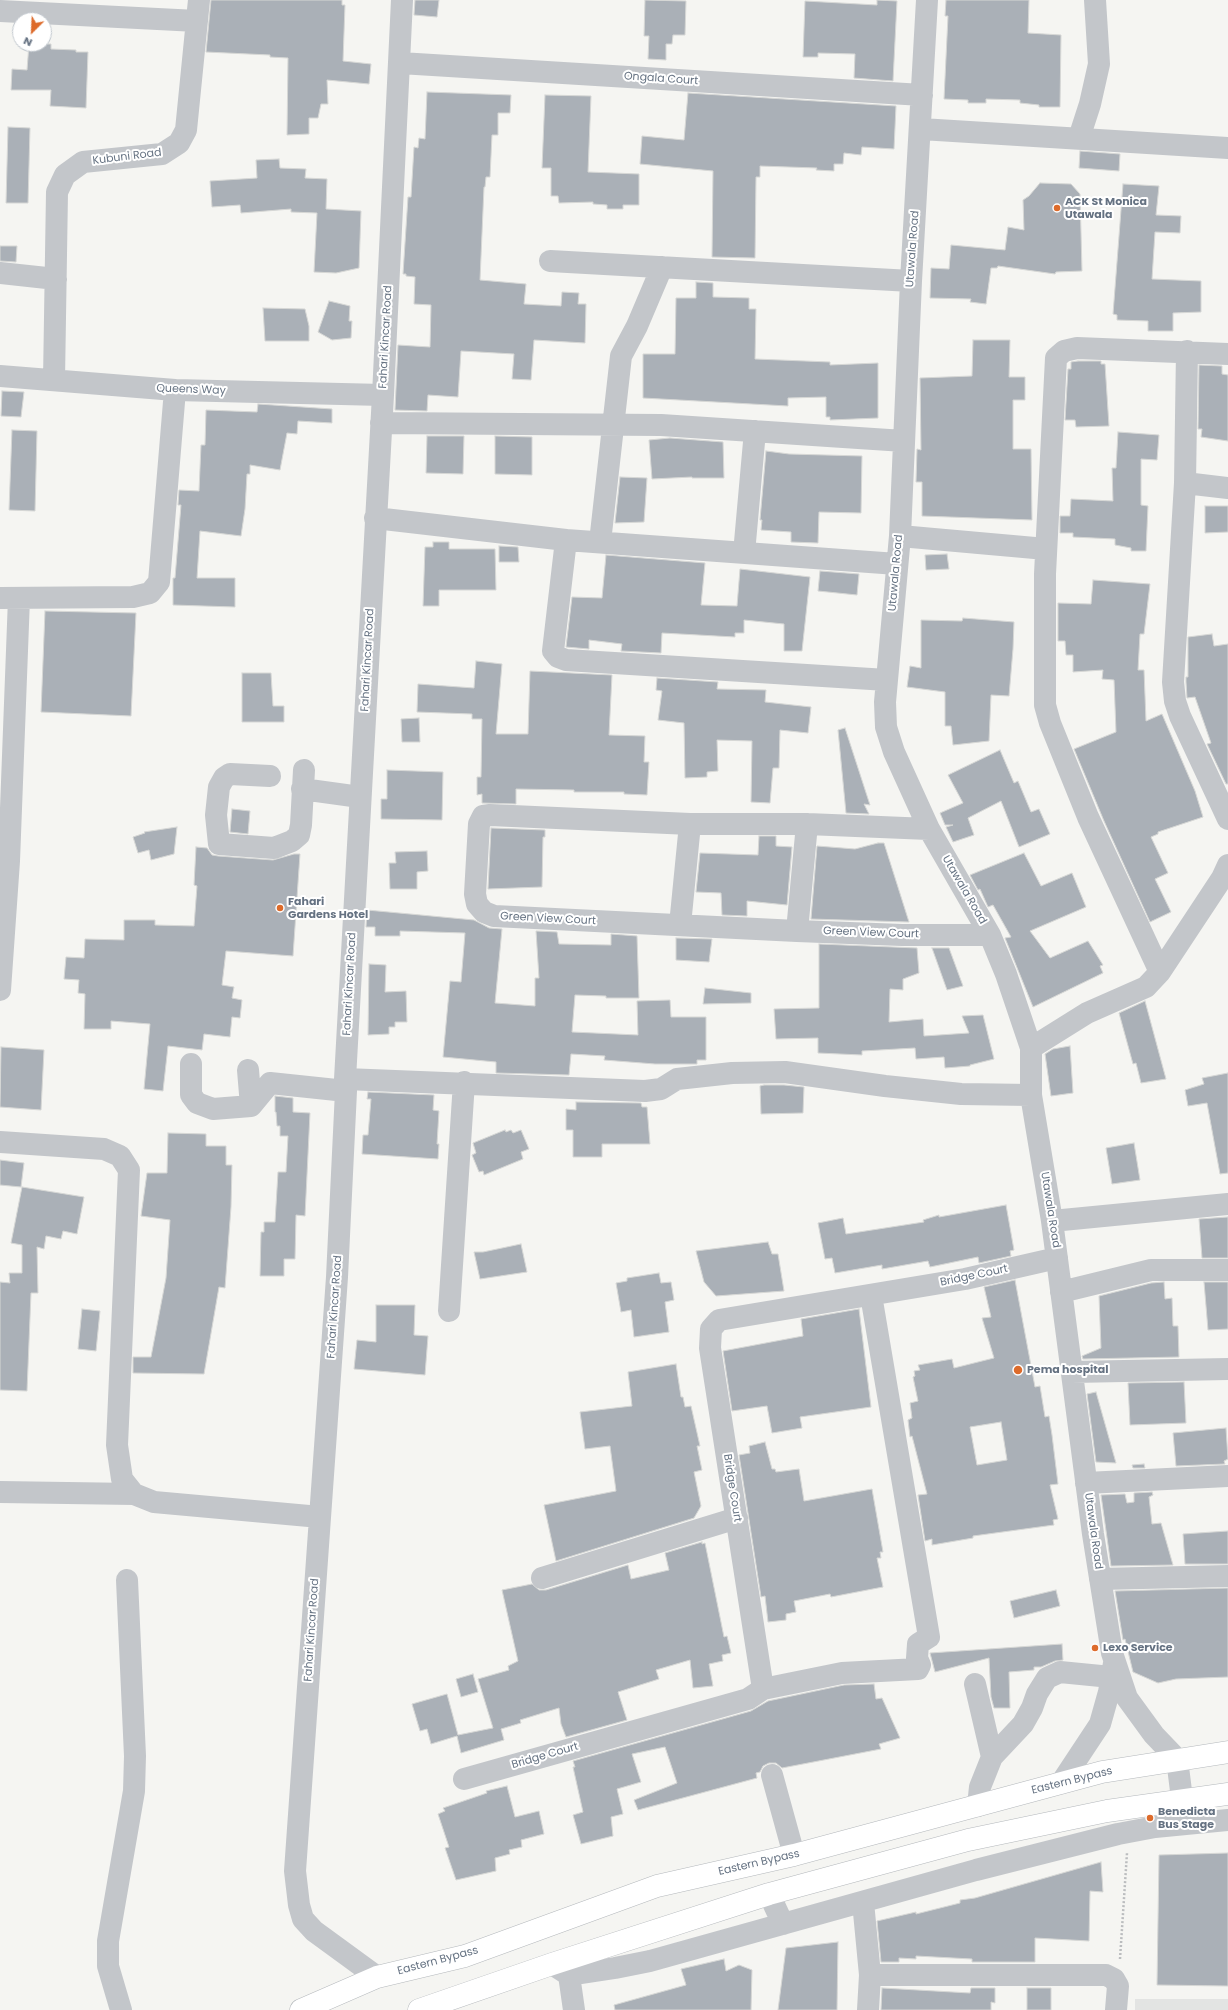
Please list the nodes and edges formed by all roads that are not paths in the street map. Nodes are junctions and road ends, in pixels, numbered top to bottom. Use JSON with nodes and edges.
{"nodes":[{"id":1,"x":402,"y":0,"type":"edge"},
{"id":2,"x":927,"y":0,"type":"edge"},
{"id":3,"x":1096,"y":0,"type":"edge"},
{"id":4,"x":0,"y":11,"type":"edge"},
{"id":5,"x":198,"y":11,"type":"edge"},
{"id":6,"x":400,"y":63,"type":"junction"},
{"id":7,"x":922,"y":95,"type":"junction"},
{"id":8,"x":921,"y":128,"type":"junction"},
{"id":9,"x":1079,"y":138,"type":"junction"},
{"id":10,"x":1228,"y":148,"type":"edge"},
{"id":11,"x":550,"y":261,"type":"dead end"},
{"id":12,"x":662,"y":268,"type":"junction"},
{"id":13,"x":0,"y":273,"type":"edge"},
{"id":14,"x":56,"y":279,"type":"junction"},
{"id":15,"x":911,"y":281,"type":"junction"},
{"id":16,"x":1187,"y":351,"type":"junction"},
{"id":17,"x":1228,"y":354,"type":"edge"},
{"id":18,"x":0,"y":376,"type":"edge"},
{"id":19,"x":54,"y":380,"type":"junction"},
{"id":20,"x":175,"y":390,"type":"junction"},
{"id":21,"x":383,"y":395,"type":"junction"},
{"id":22,"x":381,"y":423,"type":"junction"},
{"id":23,"x":614,"y":425,"type":"junction"},
{"id":24,"x":755,"y":431,"type":"junction"},
{"id":25,"x":904,"y":441,"type":"junction"},
{"id":26,"x":1185,"y":483,"type":"junction"},
{"id":27,"x":1228,"y":488,"type":"edge"},
{"id":28,"x":376,"y":518,"type":"junction"},
{"id":29,"x":900,"y":536,"type":"junction"},
{"id":30,"x":566,"y":540,"type":"junction"},
{"id":31,"x":600,"y":542,"type":"junction"},
{"id":32,"x":1046,"y":549,"type":"junction"},
{"id":33,"x":744,"y":553,"type":"junction"},
{"id":34,"x":897,"y":564,"type":"junction"},
{"id":35,"x":10,"y":598,"type":"edge"},
{"id":36,"x":887,"y":680,"type":"junction"},
{"id":37,"x":270,"y":776,"type":"dead end"},
{"id":38,"x":360,"y":796,"type":"junction"},
{"id":39,"x":1228,"y":819,"type":"edge"},
{"id":40,"x":690,"y":824,"type":"junction"},
{"id":41,"x":807,"y":824,"type":"junction"},
{"id":42,"x":929,"y":829,"type":"junction"},
{"id":43,"x":4,"y":861,"type":"edge"},
{"id":44,"x":1228,"y":865,"type":"edge"},
{"id":45,"x":680,"y":925,"type":"junction"},
{"id":46,"x":797,"y":931,"type":"junction"},
{"id":47,"x":990,"y":935,"type":"junction"},
{"id":48,"x":1160,"y":972,"type":"junction"},
{"id":49,"x":0,"y":990,"type":"edge"},
{"id":50,"x":1031,"y":1048,"type":"junction"},
{"id":51,"x":191,"y":1064,"type":"dead end"},
{"id":52,"x":248,"y":1070,"type":"dead end"},
{"id":53,"x":464,"y":1082,"type":"junction"},
{"id":54,"x":345,"y":1085,"type":"junction"},
{"id":55,"x":1031,"y":1095,"type":"junction"},
{"id":56,"x":251,"y":1106,"type":"junction"},
{"id":57,"x":0,"y":1142,"type":"edge"},
{"id":58,"x":1228,"y":1204,"type":"edge"},
{"id":59,"x":1052,"y":1221,"type":"junction"},
{"id":60,"x":1057,"y":1258,"type":"junction"},
{"id":61,"x":1228,"y":1270,"type":"edge"},
{"id":62,"x":1061,"y":1292,"type":"junction"},
{"id":63,"x":871,"y":1295,"type":"junction"},
{"id":64,"x":449,"y":1311,"type":"dead end"},
{"id":65,"x":1228,"y":1369,"type":"edge"},
{"id":66,"x":1072,"y":1372,"type":"junction"},
{"id":67,"x":1228,"y":1476,"type":"edge"},
{"id":68,"x":1086,"y":1483,"type":"junction"},
{"id":69,"x":0,"y":1492,"type":"edge"},
{"id":70,"x":134,"y":1494,"type":"junction"},
{"id":71,"x":320,"y":1517,"type":"junction"},
{"id":72,"x":737,"y":1518,"type":"junction"},
{"id":73,"x":1228,"y":1576,"type":"edge"},
{"id":74,"x":542,"y":1578,"type":"dead end"},
{"id":75,"x":1100,"y":1579,"type":"junction"},
{"id":76,"x":127,"y":1580,"type":"dead end"},
{"id":77,"x":1113,"y":1669,"type":"junction"},
{"id":78,"x":975,"y":1684,"type":"dead end"},
{"id":79,"x":763,"y":1689,"type":"junction"},
{"id":80,"x":1228,"y":1752,"type":"edge"},
{"id":81,"x":992,"y":1757,"type":"junction"},
{"id":82,"x":1177,"y":1759,"type":"junction"},
{"id":83,"x":772,"y":1775,"type":"dead end"},
{"id":84,"x":464,"y":1779,"type":"dead end"},
{"id":85,"x":1061,"y":1783,"type":"junction"},
{"id":86,"x":1228,"y":1794,"type":"edge"},
{"id":87,"x":1182,"y":1799,"type":"junction"},
{"id":88,"x":978,"y":1806,"type":"junction"},
{"id":89,"x":1228,"y":1820,"type":"edge"},
{"id":90,"x":794,"y":1855,"type":"junction"},
{"id":91,"x":769,"y":1894,"type":"junction"},
{"id":92,"x":863,"y":1902,"type":"junction"},
{"id":93,"x":783,"y":1924,"type":"junction"},
{"id":94,"x":560,"y":1969,"type":"junction"},
{"id":95,"x":870,"y":1975,"type":"junction"},
{"id":96,"x":377,"y":1977,"type":"junction"},
{"id":97,"x":307,"y":2009,"type":"edge"},
{"id":98,"x":121,"y":2010,"type":"edge"},
{"id":99,"x":419,"y":2010,"type":"edge"},
{"id":100,"x":574,"y":2010,"type":"edge"},
{"id":101,"x":868,"y":2010,"type":"edge"},
{"id":102,"x":1116,"y":2010,"type":"edge"}],
"edges":[{"from":1,"to":6,"type":"street","name":"Fahari Kincar Road"},
{"from":2,"to":7,"type":"street","name":"Utawala Road"},
{"from":3,"to":9,"type":"street"},
{"from":4,"to":5,"type":"street"},
{"from":5,"to":14,"type":"street","name":"Kubuni Road"},
{"from":6,"to":7,"type":"street","name":"Ongala Court"},
{"from":6,"to":21,"type":"street","name":"Fahari Kincar Road"},
{"from":7,"to":8,"type":"street","name":"Utawala Road"},
{"from":8,"to":9,"type":"street"},
{"from":8,"to":15,"type":"street","name":"Utawala Road"},
{"from":9,"to":10,"type":"street"},
{"from":11,"to":12,"type":"street"},
{"from":12,"to":15,"type":"street"},
{"from":12,"to":23,"type":"street"},
{"from":13,"to":14,"type":"street"},
{"from":14,"to":19,"type":"street","name":"Kubuni Road"},
{"from":15,"to":25,"type":"street","name":"Utawala Road"},
{"from":16,"to":17,"type":"street"},
{"from":16,"to":26,"type":"street"},
{"from":16,"to":32,"type":"street"},
{"from":18,"to":19,"type":"street","name":"Queens Way"},
{"from":19,"to":20,"type":"street","name":"Queens Way"},
{"from":20,"to":21,"type":"street","name":"Queens Way"},
{"from":20,"to":35,"type":"street"},
{"from":21,"to":22,"type":"street","name":"Fahari Kincar Road"},
{"from":22,"to":23,"type":"street"},
{"from":22,"to":28,"type":"street","name":"Fahari Kincar Road"},
{"from":23,"to":24,"type":"street"},
{"from":23,"to":31,"type":"street"},
{"from":24,"to":25,"type":"street"},
{"from":24,"to":33,"type":"street"},
{"from":25,"to":29,"type":"street","name":"Utawala Road"},
{"from":26,"to":27,"type":"street"},
{"from":26,"to":39,"type":"street"},
{"from":28,"to":30,"type":"street"},
{"from":28,"to":38,"type":"street","name":"Fahari Kincar Road"},
{"from":29,"to":32,"type":"street"},
{"from":29,"to":34,"type":"street","name":"Utawala Road"},
{"from":30,"to":31,"type":"street"},
{"from":30,"to":36,"type":"street"},
{"from":31,"to":33,"type":"street"},
{"from":32,"to":48,"type":"street"},
{"from":33,"to":34,"type":"street"},
{"from":34,"to":36,"type":"street","name":"Utawala Road"},
{"from":35,"to":43,"type":"street"},
{"from":36,"to":42,"type":"street","name":"Utawala Road"},
{"from":37,"to":38,"type":"street"},
{"from":38,"to":54,"type":"street","name":"Fahari Kincar Road"},
{"from":40,"to":41,"type":"street","name":"Green View Court"},
{"from":40,"to":45,"type":"street"},
{"from":40,"to":45,"type":"street","name":"Green View Court"},
{"from":41,"to":42,"type":"street","name":"Green View Court"},
{"from":41,"to":46,"type":"street"},
{"from":42,"to":47,"type":"street","name":"Utawala Road"},
{"from":43,"to":49,"type":"street"},
{"from":44,"to":48,"type":"street"},
{"from":45,"to":46,"type":"street","name":"Green View Court"},
{"from":46,"to":47,"type":"street","name":"Green View Court"},
{"from":47,"to":50,"type":"street","name":"Utawala Road"},
{"from":48,"to":50,"type":"street"},
{"from":50,"to":55,"type":"street","name":"Utawala Road"},
{"from":51,"to":56,"type":"street"},
{"from":52,"to":56,"type":"street"},
{"from":53,"to":54,"type":"street"},
{"from":53,"to":55,"type":"street"},
{"from":53,"to":64,"type":"street"},
{"from":54,"to":56,"type":"street"},
{"from":54,"to":71,"type":"street","name":"Fahari Kincar Road"},
{"from":55,"to":59,"type":"street","name":"Utawala Road"},
{"from":57,"to":70,"type":"street"},
{"from":58,"to":59,"type":"street"},
{"from":59,"to":60,"type":"street","name":"Utawala Road"},
{"from":60,"to":62,"type":"street","name":"Utawala Road"},
{"from":60,"to":63,"type":"street","name":"Bridge Court"},
{"from":61,"to":62,"type":"street"},
{"from":62,"to":66,"type":"street","name":"Utawala Road"},
{"from":63,"to":72,"type":"street","name":"Bridge Court"},
{"from":63,"to":79,"type":"street"},
{"from":65,"to":66,"type":"street"},
{"from":66,"to":68,"type":"street","name":"Utawala Road"},
{"from":67,"to":68,"type":"street"},
{"from":68,"to":75,"type":"street","name":"Utawala Road"},
{"from":69,"to":70,"type":"street"},
{"from":70,"to":71,"type":"street"},
{"from":71,"to":96,"type":"street","name":"Fahari Kincar Road"},
{"from":72,"to":74,"type":"street"},
{"from":72,"to":79,"type":"street","name":"Bridge Court"},
{"from":73,"to":75,"type":"street"},
{"from":75,"to":77,"type":"street","name":"Utawala Road"},
{"from":76,"to":98,"type":"street"},
{"from":77,"to":81,"type":"street"},
{"from":77,"to":82,"type":"street","name":"Utawala Road"},
{"from":77,"to":85,"type":"street"},
{"from":78,"to":81,"type":"street"},
{"from":79,"to":84,"type":"street","name":"Bridge Court"},
{"from":80,"to":82,"type":"main road","name":"Eastern Bypass"},
{"from":81,"to":88,"type":"street"},
{"from":82,"to":85,"type":"main road","name":"Eastern Bypass"},
{"from":82,"to":87,"type":"street"},
{"from":83,"to":90,"type":"street"},
{"from":85,"to":88,"type":"main road","name":"Eastern Bypass"},
{"from":86,"to":87,"type":"main road"},
{"from":87,"to":91,"type":"main road"},
{"from":88,"to":90,"type":"main road","name":"Eastern Bypass"},
{"from":89,"to":92,"type":"street"},
{"from":90,"to":96,"type":"main road","name":"Eastern Bypass"},
{"from":91,"to":93,"type":"street"},
{"from":91,"to":94,"type":"main road"},
{"from":92,"to":93,"type":"street"},
{"from":92,"to":95,"type":"street"},
{"from":93,"to":94,"type":"street"},
{"from":94,"to":99,"type":"main road"},
{"from":94,"to":100,"type":"street"},
{"from":95,"to":101,"type":"street"},
{"from":95,"to":102,"type":"street"},
{"from":96,"to":97,"type":"main road","name":"Eastern Bypass"}]}
